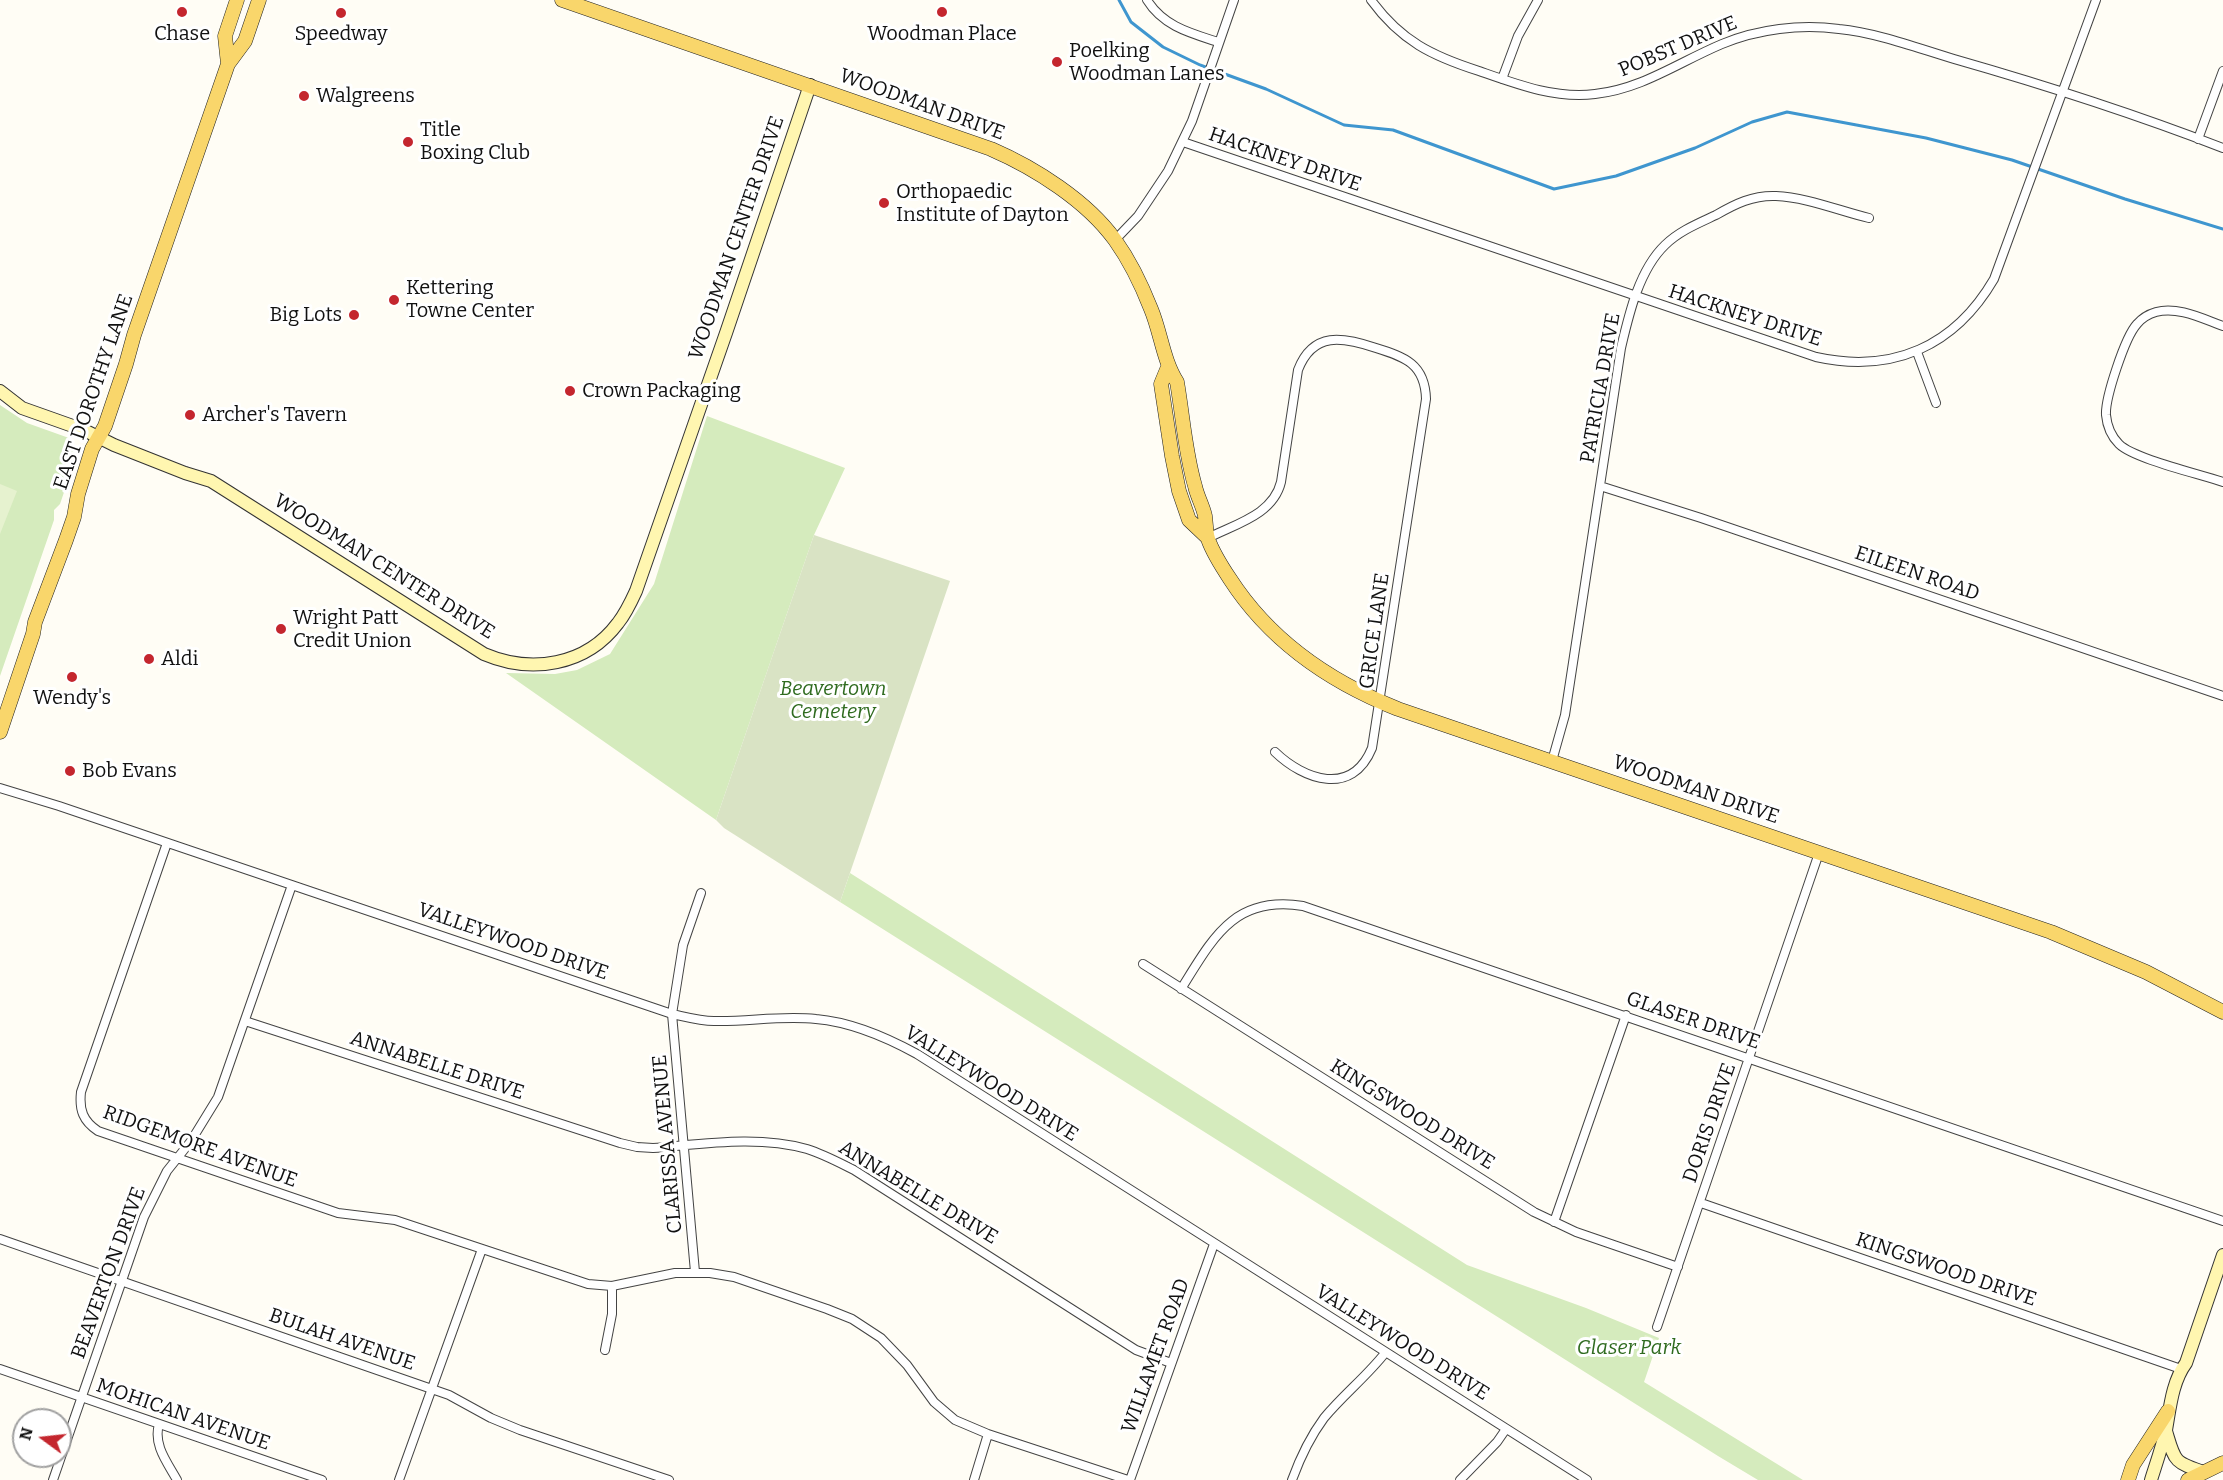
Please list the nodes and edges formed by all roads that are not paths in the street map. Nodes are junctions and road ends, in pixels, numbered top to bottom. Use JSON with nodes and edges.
{"nodes":[{"id":1,"x":237,"y":0,"type":"edge"},
{"id":2,"x":259,"y":0,"type":"edge"},
{"id":3,"x":562,"y":0,"type":"edge"},
{"id":4,"x":1147,"y":0,"type":"edge"},
{"id":5,"x":1234,"y":0,"type":"edge"},
{"id":6,"x":1371,"y":0,"type":"edge"},
{"id":7,"x":1538,"y":0,"type":"edge"},
{"id":8,"x":2096,"y":0,"type":"edge"},
{"id":9,"x":1218,"y":42,"type":"junction"},
{"id":10,"x":228,"y":64,"type":"junction"},
{"id":11,"x":2223,"y":71,"type":"edge"},
{"id":12,"x":1502,"y":79,"type":"junction"},
{"id":13,"x":810,"y":85,"type":"junction"},
{"id":14,"x":2063,"y":91,"type":"junction"},
{"id":15,"x":2198,"y":139,"type":"junction"},
{"id":16,"x":1183,"y":142,"type":"junction"},
{"id":17,"x":2223,"y":148,"type":"edge"},
{"id":18,"x":1869,"y":218,"type":"dead end"},
{"id":19,"x":1115,"y":240,"type":"junction"},
{"id":20,"x":1636,"y":297,"type":"junction"},
{"id":21,"x":2223,"y":326,"type":"edge"},
{"id":22,"x":1917,"y":352,"type":"junction"},
{"id":23,"x":0,"y":391,"type":"edge"},
{"id":24,"x":1936,"y":403,"type":"dead end"},
{"id":25,"x":99,"y":437,"type":"junction"},
{"id":26,"x":2223,"y":482,"type":"edge"},
{"id":27,"x":1600,"y":486,"type":"junction"},
{"id":28,"x":1208,"y":538,"type":"junction"},
{"id":29,"x":2223,"y":696,"type":"edge"},
{"id":30,"x":1381,"y":702,"type":"junction"},
{"id":31,"x":0,"y":732,"type":"edge"},
{"id":32,"x":1275,"y":752,"type":"dead end"},
{"id":33,"x":1552,"y":761,"type":"junction"},
{"id":34,"x":0,"y":788,"type":"edge"},
{"id":35,"x":168,"y":843,"type":"junction"},
{"id":36,"x":1819,"y":853,"type":"junction"},
{"id":37,"x":292,"y":885,"type":"junction"},
{"id":38,"x":701,"y":893,"type":"dead end"},
{"id":39,"x":1143,"y":964,"type":"dead end"},
{"id":40,"x":1181,"y":988,"type":"junction"},
{"id":41,"x":2223,"y":1012,"type":"edge"},
{"id":42,"x":672,"y":1014,"type":"junction"},
{"id":43,"x":1626,"y":1015,"type":"junction"},
{"id":44,"x":245,"y":1021,"type":"junction"},
{"id":45,"x":1749,"y":1058,"type":"junction"},
{"id":46,"x":685,"y":1146,"type":"junction"},
{"id":47,"x":176,"y":1159,"type":"junction"},
{"id":48,"x":1701,"y":1203,"type":"junction"},
{"id":49,"x":2223,"y":1221,"type":"edge"},
{"id":50,"x":1554,"y":1222,"type":"junction"},
{"id":51,"x":0,"y":1239,"type":"edge"},
{"id":52,"x":1214,"y":1244,"type":"junction"},
{"id":53,"x":482,"y":1249,"type":"junction"},
{"id":54,"x":2223,"y":1255,"type":"edge"},
{"id":55,"x":1677,"y":1267,"type":"junction"},
{"id":56,"x":695,"y":1272,"type":"junction"},
{"id":57,"x":121,"y":1281,"type":"junction"},
{"id":58,"x":612,"y":1286,"type":"junction"},
{"id":59,"x":1657,"y":1327,"type":"dead end"},
{"id":60,"x":605,"y":1350,"type":"dead end"},
{"id":61,"x":1385,"y":1353,"type":"junction"},
{"id":62,"x":1171,"y":1363,"type":"junction"},
{"id":63,"x":0,"y":1369,"type":"edge"},
{"id":64,"x":2181,"y":1370,"type":"junction"},
{"id":65,"x":433,"y":1389,"type":"junction"},
{"id":66,"x":81,"y":1397,"type":"junction"},
{"id":67,"x":2168,"y":1412,"type":"junction"},
{"id":68,"x":159,"y":1424,"type":"junction"},
{"id":69,"x":1506,"y":1429,"type":"junction"},
{"id":70,"x":2166,"y":1430,"type":"junction"},
{"id":71,"x":988,"y":1434,"type":"junction"},
{"id":72,"x":2223,"y":1463,"type":"edge"},
{"id":73,"x":2201,"y":1476,"type":"edge"},
{"id":74,"x":53,"y":1480,"type":"edge"},
{"id":75,"x":177,"y":1480,"type":"edge"},
{"id":76,"x":322,"y":1480,"type":"edge"},
{"id":77,"x":399,"y":1480,"type":"edge"},
{"id":78,"x":669,"y":1480,"type":"edge"},
{"id":79,"x":974,"y":1480,"type":"edge"},
{"id":80,"x":1129,"y":1480,"type":"edge"},
{"id":81,"x":1292,"y":1480,"type":"edge"},
{"id":82,"x":1460,"y":1480,"type":"edge"},
{"id":83,"x":1587,"y":1480,"type":"edge"},
{"id":84,"x":2127,"y":1480,"type":"edge"},
{"id":85,"x":2151,"y":1480,"type":"edge"},
{"id":86,"x":2188,"y":1480,"type":"edge"}],
"edges":[{"from":1,"to":10,"type":"main road","name":"EAST DOROTHY LANE"},
{"from":2,"to":10,"type":"main road","name":"EAST DOROTHY LANE"},
{"from":3,"to":13,"type":"main road","name":"WOODMAN DRIVE"},
{"from":4,"to":9,"type":"street"},
{"from":5,"to":9,"type":"street"},
{"from":6,"to":12,"type":"street","name":"POBST DRIVE"},
{"from":7,"to":12,"type":"street"},
{"from":8,"to":14,"type":"street","name":"HACKNEY DRIVE"},
{"from":9,"to":16,"type":"street"},
{"from":10,"to":25,"type":"main road","name":"EAST DOROTHY LANE"},
{"from":11,"to":15,"type":"street"},
{"from":12,"to":14,"type":"street","name":"POBST DRIVE"},
{"from":13,"to":19,"type":"main road","name":"WOODMAN DRIVE"},
{"from":13,"to":25,"type":"street","name":"WOODMAN CENTER DRIVE"},
{"from":14,"to":15,"type":"street","name":"POBST DRIVE"},
{"from":14,"to":22,"type":"street","name":"HACKNEY DRIVE"},
{"from":15,"to":17,"type":"street","name":"POBST DRIVE"},
{"from":16,"to":19,"type":"street"},
{"from":16,"to":20,"type":"street","name":"HACKNEY DRIVE"},
{"from":18,"to":20,"type":"street","name":"PATRICIA DRIVE"},
{"from":19,"to":28,"type":"main road","name":"WOODMAN DRIVE"},
{"from":20,"to":22,"type":"street","name":"HACKNEY DRIVE"},
{"from":20,"to":27,"type":"street","name":"PATRICIA DRIVE"},
{"from":21,"to":26,"type":"street"},
{"from":22,"to":24,"type":"street"},
{"from":23,"to":25,"type":"street","name":"WOODMAN CENTER DRIVE"},
{"from":25,"to":31,"type":"main road","name":"EAST DOROTHY LANE"},
{"from":27,"to":29,"type":"street","name":"EILEEN ROAD"},
{"from":27,"to":33,"type":"street","name":"PATRICIA DRIVE"},
{"from":28,"to":30,"type":"main road","name":"WOODMAN DRIVE"},
{"from":28,"to":30,"type":"street","name":"GRICE LANE"},
{"from":30,"to":32,"type":"street","name":"GRICE LANE"},
{"from":30,"to":33,"type":"main road","name":"WOODMAN DRIVE"},
{"from":33,"to":36,"type":"main road","name":"WOODMAN DRIVE"},
{"from":34,"to":35,"type":"street","name":"VALLEYWOOD DRIVE"},
{"from":35,"to":37,"type":"street","name":"VALLEYWOOD DRIVE"},
{"from":35,"to":47,"type":"street","name":"RIDGEMORE AVENUE"},
{"from":36,"to":41,"type":"main road","name":"WOODMAN DRIVE"},
{"from":36,"to":45,"type":"street","name":"DORIS DRIVE"},
{"from":37,"to":42,"type":"street","name":"VALLEYWOOD DRIVE"},
{"from":37,"to":44,"type":"street","name":"BEAVERTON DRIVE"},
{"from":38,"to":42,"type":"street","name":"CLARISSA AVENUE"},
{"from":39,"to":40,"type":"street","name":"KINGSWOOD DRIVE"},
{"from":40,"to":43,"type":"street","name":"GLASER DRIVE"},
{"from":40,"to":50,"type":"street","name":"KINGSWOOD DRIVE"},
{"from":42,"to":46,"type":"street","name":"CLARISSA AVENUE"},
{"from":42,"to":52,"type":"street","name":"VALLEYWOOD DRIVE"},
{"from":43,"to":45,"type":"street","name":"GLASER DRIVE"},
{"from":43,"to":50,"type":"street"},
{"from":44,"to":46,"type":"street","name":"ANNABELLE DRIVE"},
{"from":44,"to":47,"type":"street","name":"BEAVERTON DRIVE"},
{"from":45,"to":48,"type":"street","name":"DORIS DRIVE"},
{"from":45,"to":49,"type":"street","name":"GLASER DRIVE"},
{"from":46,"to":56,"type":"street","name":"CLARISSA AVENUE"},
{"from":46,"to":62,"type":"street","name":"ANNABELLE DRIVE"},
{"from":47,"to":53,"type":"street","name":"RIDGEMORE AVENUE"},
{"from":47,"to":57,"type":"street","name":"BEAVERTON DRIVE"},
{"from":48,"to":55,"type":"street","name":"DORIS DRIVE"},
{"from":48,"to":64,"type":"street","name":"KINGSWOOD DRIVE"},
{"from":50,"to":55,"type":"street","name":"KINGSWOOD DRIVE"},
{"from":51,"to":57,"type":"street","name":"BULAH AVENUE"},
{"from":52,"to":61,"type":"street","name":"VALLEYWOOD DRIVE"},
{"from":52,"to":62,"type":"street","name":"WILLAMET ROAD"},
{"from":53,"to":58,"type":"street","name":"RIDGEMORE AVENUE"},
{"from":53,"to":65,"type":"street"},
{"from":54,"to":64,"type":"street"},
{"from":55,"to":59,"type":"street","name":"DORIS DRIVE"},
{"from":56,"to":58,"type":"street","name":"RIDGEMORE AVENUE"},
{"from":56,"to":71,"type":"street","name":"RIDGEMORE AVENUE"},
{"from":57,"to":65,"type":"street","name":"BULAH AVENUE"},
{"from":57,"to":66,"type":"street","name":"BEAVERTON DRIVE"},
{"from":58,"to":60,"type":"street"},
{"from":61,"to":69,"type":"street","name":"VALLEYWOOD DRIVE"},
{"from":61,"to":81,"type":"street"},
{"from":62,"to":80,"type":"street","name":"WILLAMET ROAD"},
{"from":63,"to":66,"type":"street","name":"MOHICAN AVENUE"},
{"from":64,"to":67,"type":"street"},
{"from":65,"to":77,"type":"street"},
{"from":65,"to":78,"type":"street","name":"BULAH AVENUE"},
{"from":66,"to":68,"type":"street","name":"MOHICAN AVENUE"},
{"from":66,"to":74,"type":"street","name":"BEAVERTON DRIVE"},
{"from":67,"to":70,"type":"street"},
{"from":67,"to":84,"type":"main road"},
{"from":68,"to":75,"type":"street"},
{"from":68,"to":76,"type":"street","name":"MOHICAN AVENUE"},
{"from":69,"to":82,"type":"street"},
{"from":69,"to":83,"type":"street","name":"VALLEYWOOD DRIVE"},
{"from":70,"to":73,"type":"street"},
{"from":70,"to":85,"type":"street"},
{"from":71,"to":79,"type":"street"},
{"from":71,"to":80,"type":"street","name":"RIDGEMORE AVENUE"},
{"from":72,"to":73,"type":"main road"},
{"from":73,"to":86,"type":"main road"}]}
